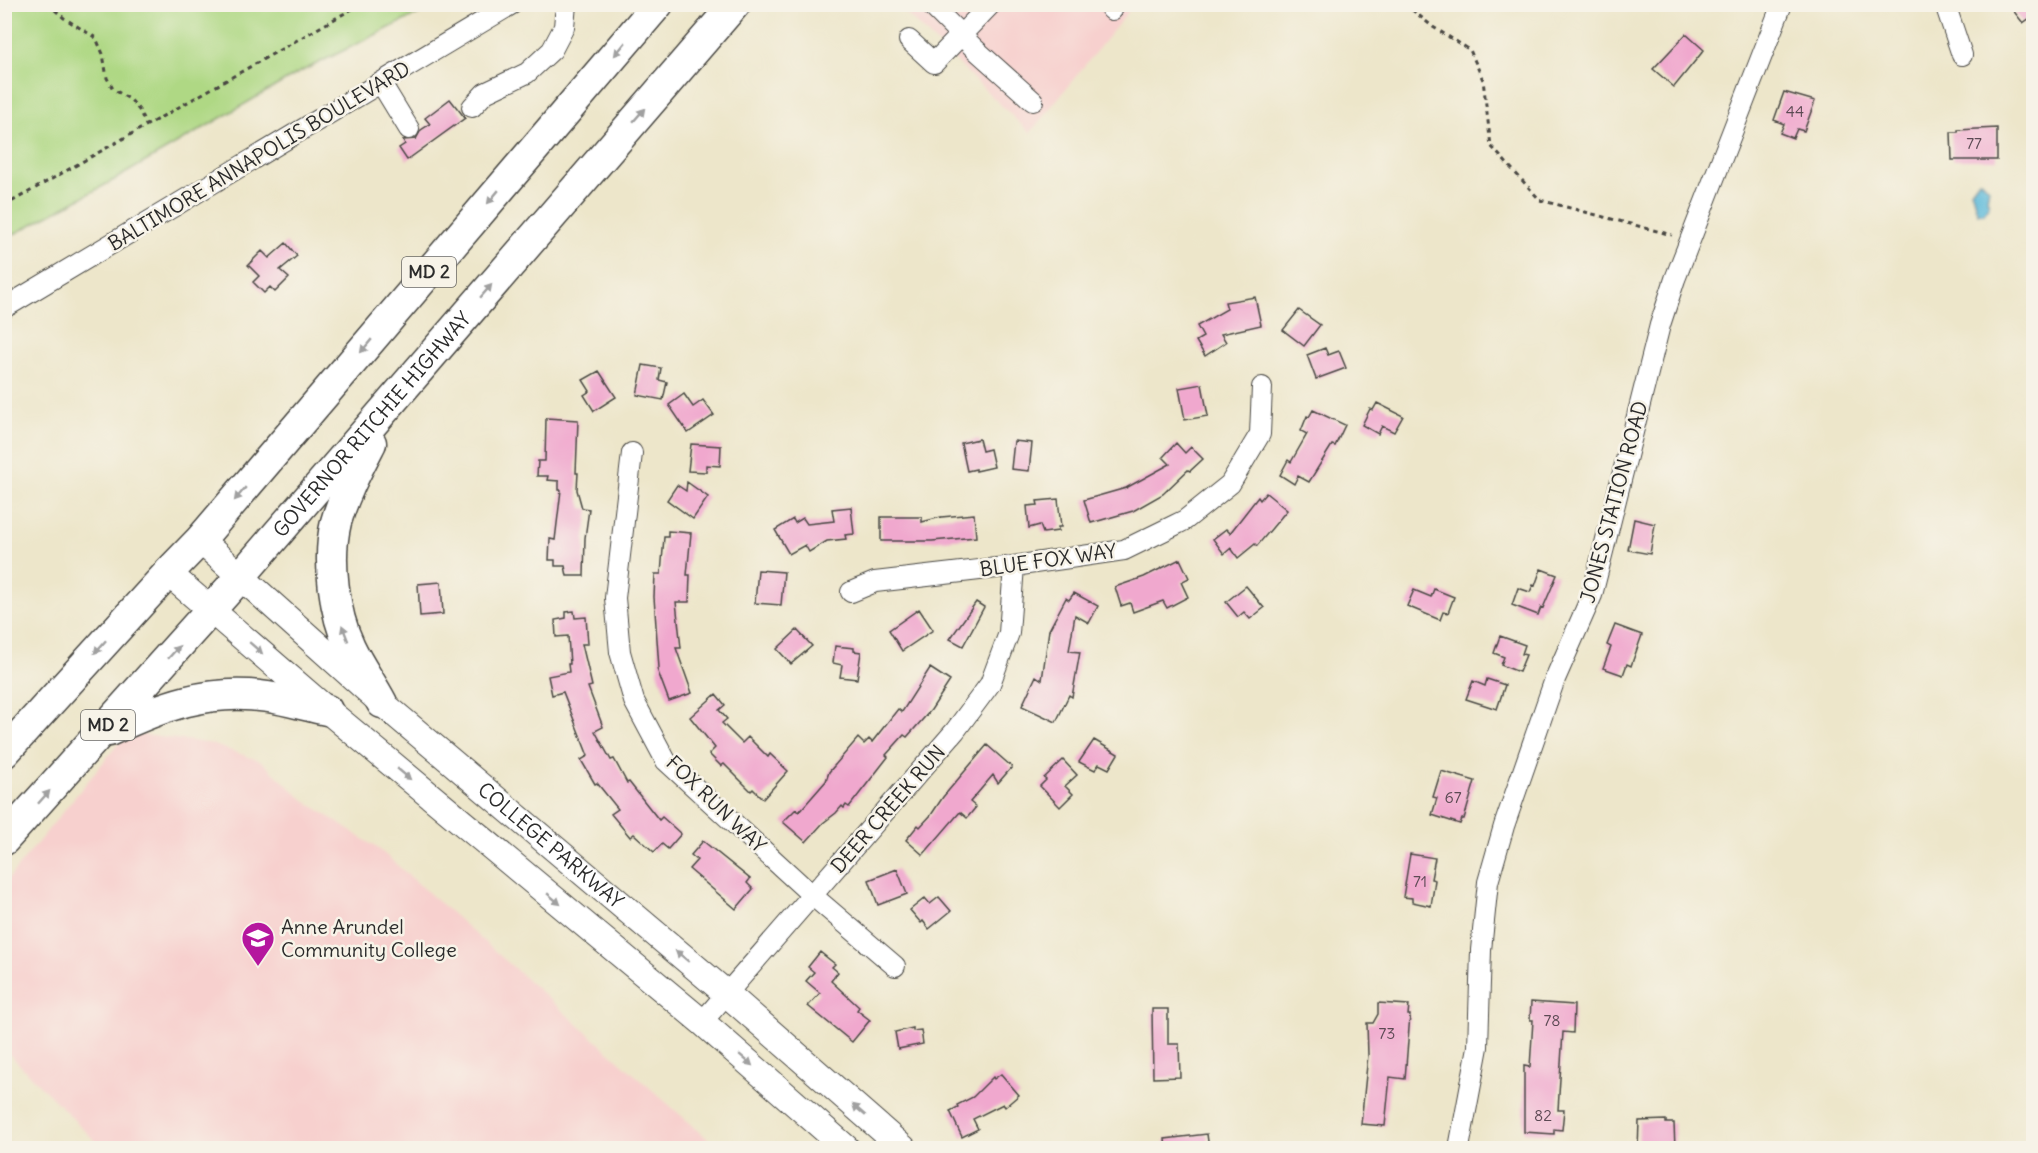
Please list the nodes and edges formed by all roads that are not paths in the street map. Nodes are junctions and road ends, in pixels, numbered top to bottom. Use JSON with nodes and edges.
{"nodes":[{"id":1,"x":512,"y":4,"type":"edge"},
{"id":2,"x":566,"y":4,"type":"edge"},
{"id":3,"x":658,"y":4,"type":"edge"},
{"id":4,"x":735,"y":4,"type":"edge"},
{"id":5,"x":930,"y":4,"type":"edge"},
{"id":6,"x":991,"y":4,"type":"edge"},
{"id":7,"x":1782,"y":4,"type":"edge"},
{"id":8,"x":1945,"y":4,"type":"edge"},
{"id":9,"x":961,"y":35,"type":"junction"},
{"id":10,"x":909,"y":40,"type":"dead end"},
{"id":11,"x":1962,"y":55,"type":"dead end"},
{"id":12,"x":381,"y":83,"type":"junction"},
{"id":13,"x":1033,"y":101,"type":"dead end"},
{"id":14,"x":472,"y":107,"type":"dead end"},
{"id":15,"x":409,"y":129,"type":"dead end"},
{"id":16,"x":4,"y":308,"type":"edge"},
{"id":17,"x":1262,"y":387,"type":"dead end"},
{"id":18,"x":393,"y":399,"type":"junction"},
{"id":19,"x":632,"y":453,"type":"dead end"},
{"id":20,"x":200,"y":540,"type":"junction"},
{"id":21,"x":1014,"y":566,"type":"junction"},
{"id":22,"x":168,"y":573,"type":"junction"},
{"id":23,"x":241,"y":576,"type":"junction"},
{"id":24,"x":851,"y":592,"type":"dead end"},
{"id":25,"x":212,"y":610,"type":"junction"},
{"id":26,"x":382,"y":703,"type":"junction"},
{"id":27,"x":327,"y":710,"type":"junction"},
{"id":28,"x":98,"y":736,"type":"junction"},
{"id":29,"x":4,"y":753,"type":"edge"},
{"id":30,"x":4,"y":840,"type":"edge"},
{"id":31,"x":813,"y":896,"type":"junction"},
{"id":32,"x":895,"y":966,"type":"dead end"},
{"id":33,"x":727,"y":994,"type":"junction"},
{"id":34,"x":702,"y":1022,"type":"junction"},
{"id":35,"x":846,"y":1149,"type":"edge"},
{"id":36,"x":903,"y":1149,"type":"edge"},
{"id":37,"x":1459,"y":1149,"type":"edge"}],
"edges":[{"from":1,"to":12,"type":"street","name":"BALTIMORE ANNAPOLIS BOULEVARD"},
{"from":2,"to":14,"type":"street"},
{"from":3,"to":20,"type":"highway","number":"MD 2","one_way":true},
{"from":18,"to":4,"type":"highway","name":"GOVERNOR RITCHIE HIGHWAY","number":"MD 2","one_way":true},
{"from":5,"to":9,"type":"street"},
{"from":6,"to":9,"type":"street"},
{"from":7,"to":37,"type":"street","name":"JONES STATION ROAD"},
{"from":8,"to":11,"type":"street"},
{"from":9,"to":10,"type":"street"},
{"from":9,"to":13,"type":"street"},
{"from":12,"to":15,"type":"street"},
{"from":12,"to":16,"type":"street","name":"BALTIMORE ANNAPOLIS BOULEVARD"},
{"from":17,"to":21,"type":"street","name":"BLUE FOX WAY"},
{"from":18,"to":23,"type":"highway","name":"GOVERNOR RITCHIE HIGHWAY","number":"MD 2"},
{"from":26,"to":18,"type":"highway","one_way":true},
{"from":19,"to":31,"type":"street","name":"FOX RUN WAY"},
{"from":20,"to":22,"type":"highway","number":"MD 2"},
{"from":20,"to":23,"type":"main road","name":"COLLEGE PARKWAY"},
{"from":21,"to":24,"type":"street","name":"BLUE FOX WAY"},
{"from":21,"to":31,"type":"street","name":"DEER CREEK RUN"},
{"from":22,"to":25,"type":"main road","name":"COLLEGE PARKWAY"},
{"from":22,"to":29,"type":"highway","number":"MD 2","one_way":true},
{"from":23,"to":25,"type":"highway","name":"GOVERNOR RITCHIE HIGHWAY","number":"MD 2"},
{"from":23,"to":26,"type":"main road","name":"COLLEGE PARKWAY"},
{"from":25,"to":27,"type":"main road","name":"COLLEGE PARKWAY","one_way":true},
{"from":28,"to":25,"type":"highway","name":"GOVERNOR RITCHIE HIGHWAY","number":"MD 2","one_way":true},
{"from":33,"to":26,"type":"main road","name":"COLLEGE PARKWAY","one_way":true},
{"from":27,"to":28,"type":"highway"},
{"from":27,"to":34,"type":"main road","name":"COLLEGE PARKWAY","one_way":true},
{"from":30,"to":28,"type":"highway","name":"GOVERNOR RITCHIE HIGHWAY","number":"MD 2","one_way":true},
{"from":31,"to":32,"type":"street","name":"FOX RUN WAY"},
{"from":31,"to":33,"type":"street","name":"DEER CREEK RUN"},
{"from":33,"to":34,"type":"street","name":"DEER CREEK RUN"},
{"from":36,"to":33,"type":"main road","name":"COLLEGE PARKWAY","one_way":true},
{"from":34,"to":35,"type":"main road","name":"COLLEGE PARKWAY","one_way":true}]}
